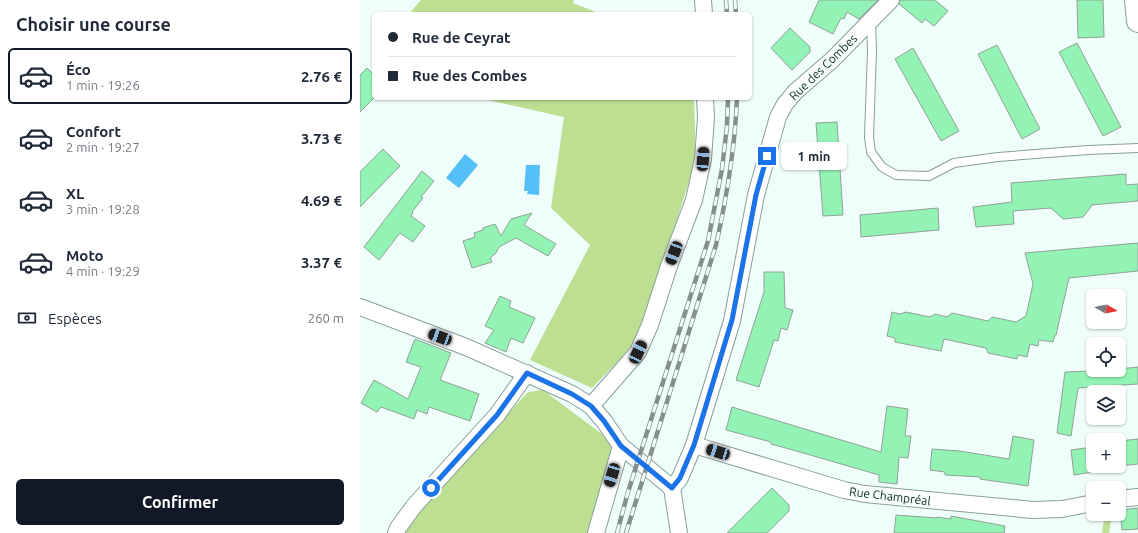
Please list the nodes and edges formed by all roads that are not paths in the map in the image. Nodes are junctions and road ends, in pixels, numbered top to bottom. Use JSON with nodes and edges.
{"nodes":[{"id":1,"x":703,"y":0,"type":"edge"},
{"id":2,"x":891,"y":0,"type":"edge"},
{"id":3,"x":1136,"y":0,"type":"edge"},
{"id":4,"x":704,"y":12,"type":"edge"},
{"id":5,"x":1138,"y":20,"type":"edge"},
{"id":6,"x":871,"y":22,"type":"junction"},
{"id":7,"x":705,"y":100,"type":"edge"},
{"id":8,"x":1138,"y":148,"type":"edge"},
{"id":9,"x":360,"y":307,"type":"edge"},
{"id":10,"x":527,"y":373,"type":"junction"},
{"id":11,"x":591,"y":406,"type":"junction"},
{"id":12,"x":694,"y":445,"type":"junction"},
{"id":13,"x":621,"y":446,"type":"junction"},
{"id":14,"x":672,"y":488,"type":"junction"},
{"id":15,"x":1138,"y":497,"type":"edge"},
{"id":16,"x":1126,"y":498,"type":"edge"},
{"id":17,"x":1086,"y":504,"type":"edge"},
{"id":18,"x":396,"y":533,"type":"edge"},
{"id":19,"x":596,"y":533,"type":"edge"},
{"id":20,"x":680,"y":533,"type":"edge"}],
"edges":[{"from":1,"to":4,"type":"street"},
{"from":2,"to":6,"type":"street","name":"Rue des Combes"},
{"from":3,"to":5,"type":"main road"},
{"from":6,"to":8,"type":"lane"},
{"from":6,"to":12,"type":"street","name":"Rue des Combes"},
{"from":7,"to":11,"type":"street"},
{"from":9,"to":10,"type":"street"},
{"from":10,"to":11,"type":"street"},
{"from":10,"to":18,"type":"street"},
{"from":11,"to":13,"type":"street"},
{"from":12,"to":14,"type":"street","name":"Rue des Combes"},
{"from":12,"to":17,"type":"street","name":"Rue Champréal"},
{"from":13,"to":14,"type":"street"},
{"from":13,"to":19,"type":"street"},
{"from":14,"to":20,"type":"street"},
{"from":15,"to":16,"type":"street"}]}
